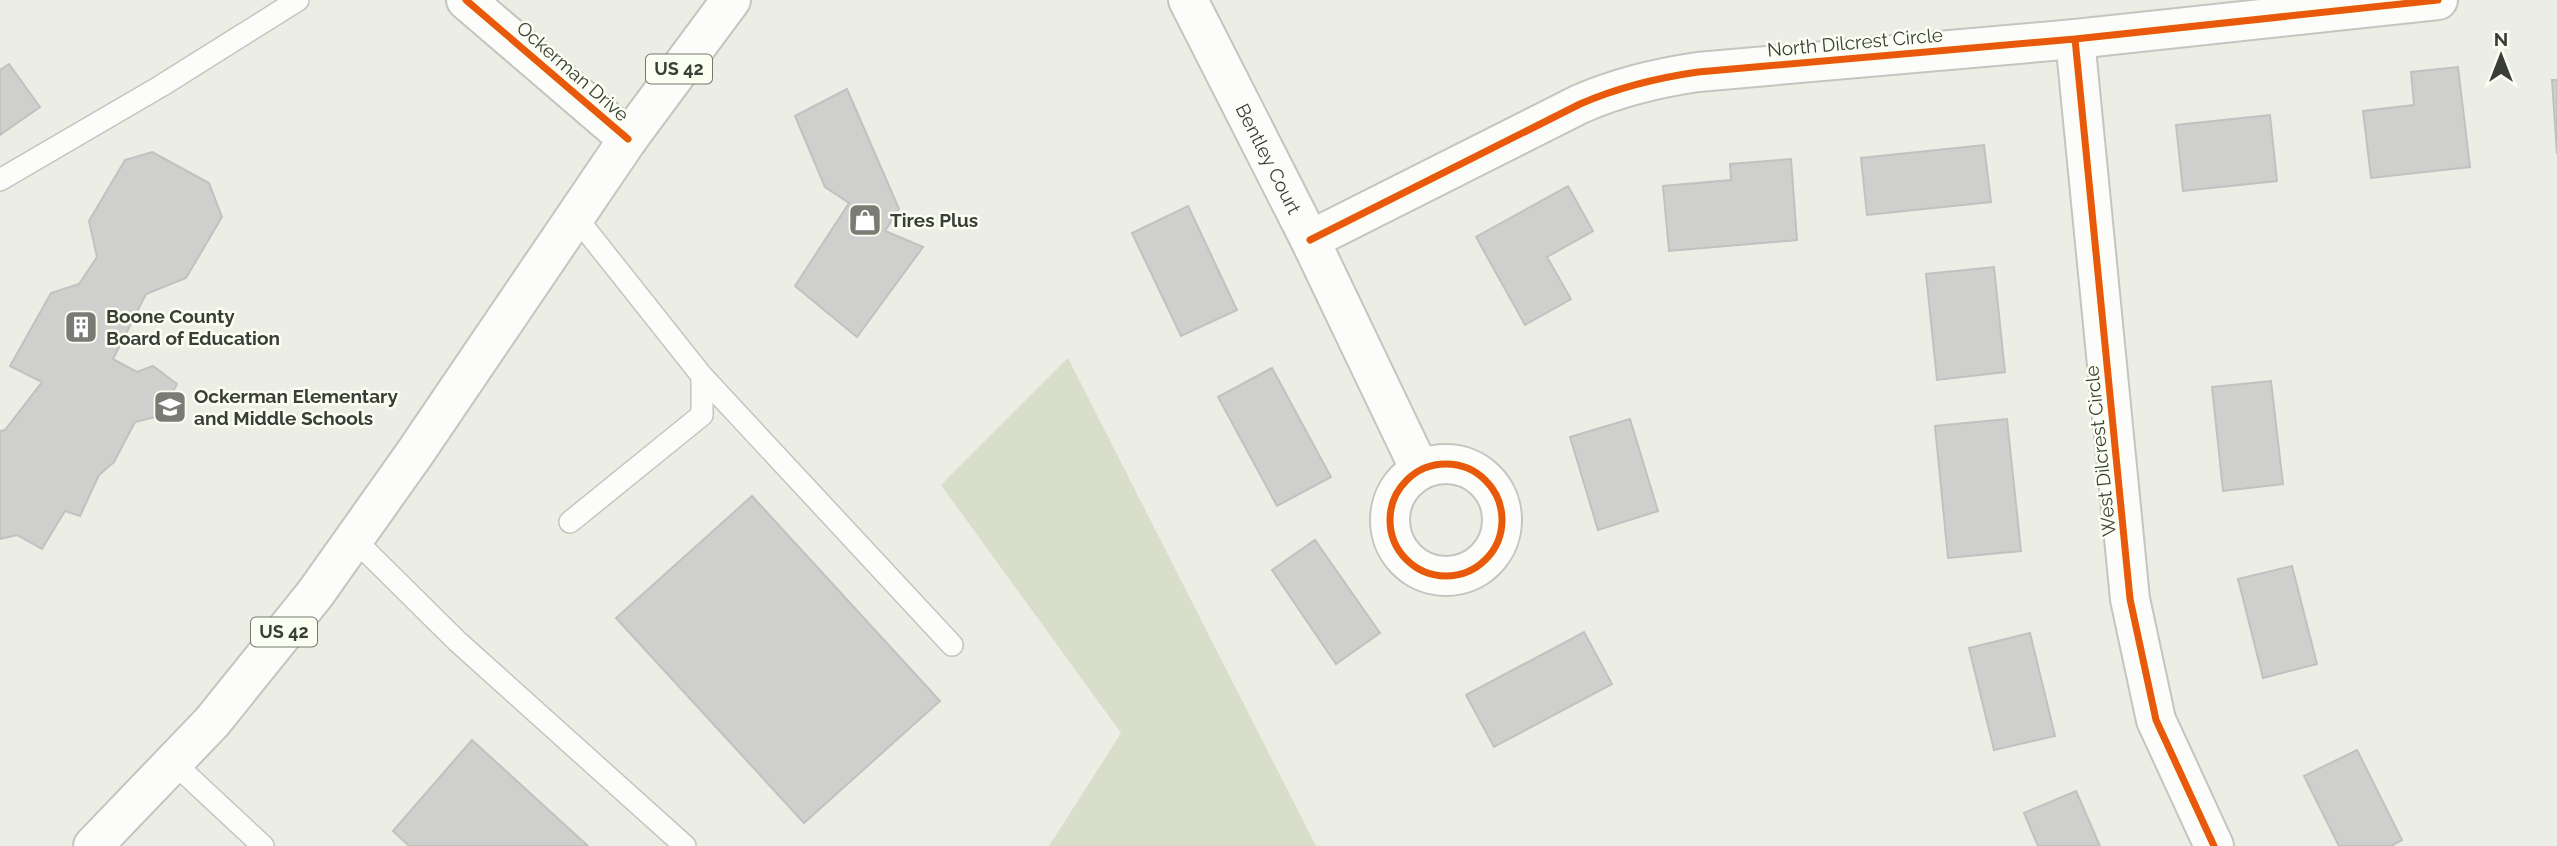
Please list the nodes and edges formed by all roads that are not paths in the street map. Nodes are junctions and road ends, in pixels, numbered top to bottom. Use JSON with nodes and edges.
{"nodes":[{"id":1,"x":298,"y":0,"type":"edge"},
{"id":2,"x":466,"y":0,"type":"edge"},
{"id":3,"x":731,"y":0,"type":"edge"},
{"id":4,"x":1188,"y":0,"type":"edge"},
{"id":5,"x":2438,"y":0,"type":"edge"},
{"id":6,"x":2284,"y":8,"type":"edge"},
{"id":7,"x":2075,"y":39,"type":"junction"},
{"id":8,"x":628,"y":139,"type":"junction"},
{"id":9,"x":0,"y":180,"type":"edge"},
{"id":10,"x":575,"y":216,"type":"junction"},
{"id":11,"x":1310,"y":240,"type":"junction"},
{"id":12,"x":702,"y":376,"type":"junction"},
{"id":13,"x":1420,"y":470,"type":"dead end"},
{"id":14,"x":570,"y":522,"type":"dead end"},
{"id":15,"x":354,"y":539,"type":"junction"},
{"id":16,"x":952,"y":645,"type":"dead end"},
{"id":17,"x":174,"y":763,"type":"junction"},
{"id":18,"x":93,"y":846,"type":"edge"},
{"id":19,"x":263,"y":846,"type":"edge"},
{"id":20,"x":685,"y":846,"type":"edge"},
{"id":21,"x":2214,"y":846,"type":"edge"}],
"edges":[{"from":1,"to":9,"type":"lane"},
{"from":2,"to":8,"type":"street","name":"Ockerman Drive"},
{"from":3,"to":8,"type":"street","number":"US 42"},
{"from":4,"to":11,"type":"street","name":"Bentley Court"},
{"from":5,"to":6,"type":"street","name":"North Dilcrest Circle"},
{"from":6,"to":7,"type":"street","name":"North Dilcrest Circle"},
{"from":7,"to":11,"type":"street","name":"North Dilcrest Circle"},
{"from":7,"to":21,"type":"street","name":"West Dilcrest Circle"},
{"from":8,"to":10,"type":"street","number":"US 42"},
{"from":10,"to":12,"type":"lane"},
{"from":10,"to":15,"type":"street","number":"US 42"},
{"from":11,"to":13,"type":"street","name":"Bentley Court"},
{"from":12,"to":14,"type":"lane"},
{"from":12,"to":16,"type":"lane"},
{"from":15,"to":17,"type":"street","number":"US 42"},
{"from":15,"to":20,"type":"lane"},
{"from":17,"to":18,"type":"street","number":"US 42"},
{"from":17,"to":19,"type":"lane"}]}
